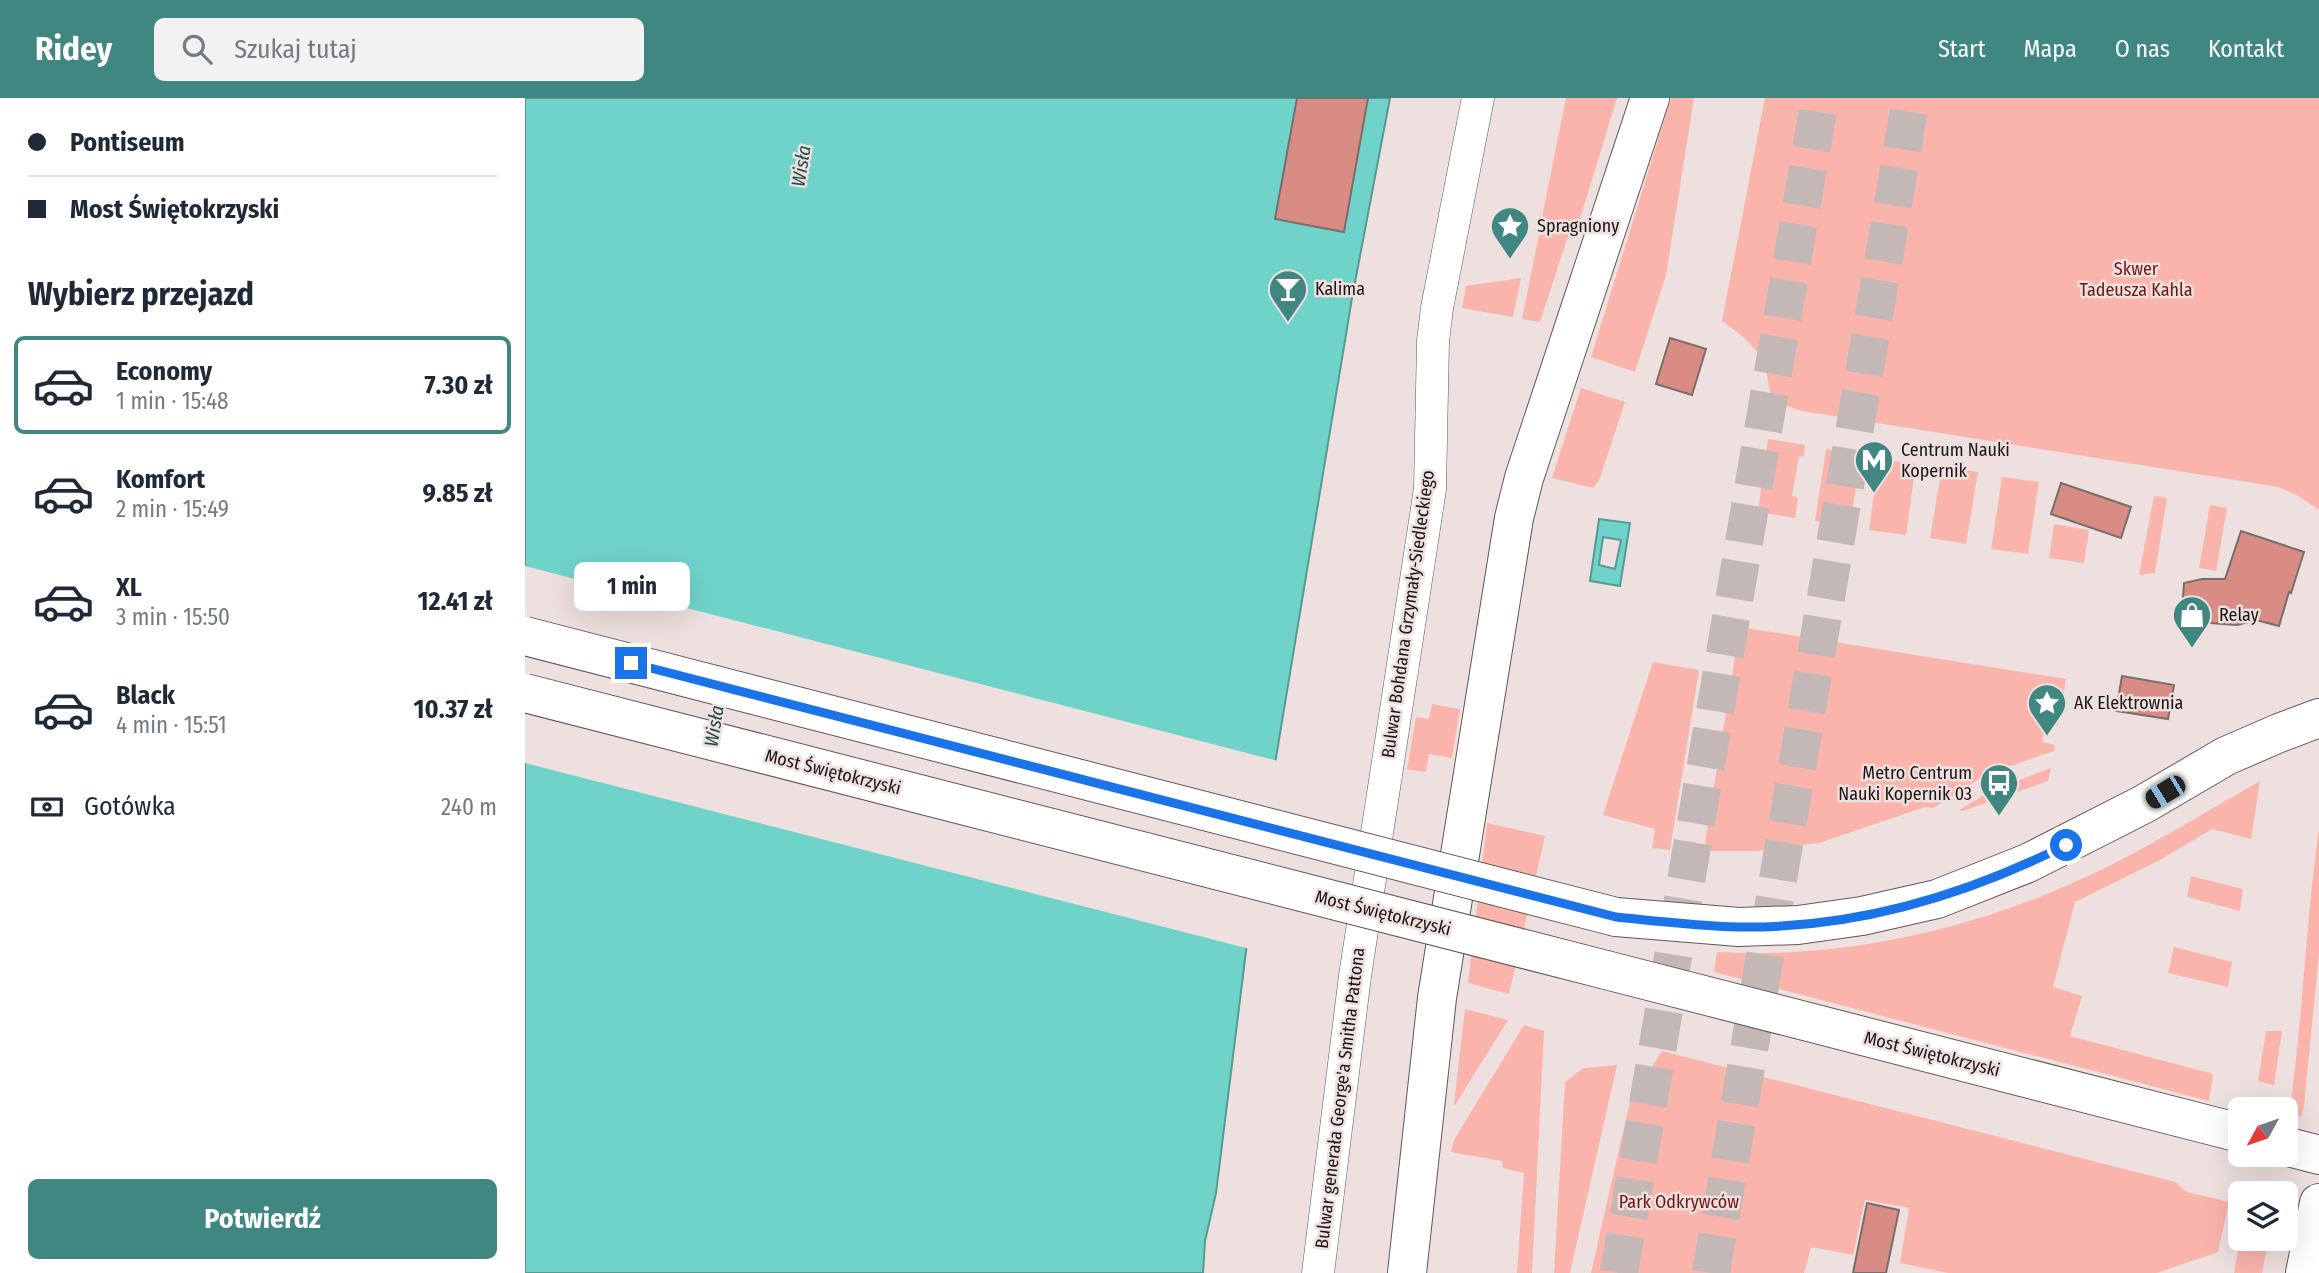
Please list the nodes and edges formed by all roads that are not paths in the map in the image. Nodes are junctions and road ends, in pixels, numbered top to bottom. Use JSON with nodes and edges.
{"nodes":[{"id":1,"x":1478,"y":98,"type":"edge"},
{"id":2,"x":1650,"y":98,"type":"edge"},
{"id":3,"x":525,"y":636,"type":"edge"},
{"id":4,"x":525,"y":693,"type":"edge"},
{"id":5,"x":2319,"y":718,"type":"edge"},
{"id":6,"x":1369,"y":881,"type":"joint"},
{"id":7,"x":2228,"y":1130,"type":"edge"},
{"id":8,"x":2298,"y":1149,"type":"edge"},
{"id":9,"x":2319,"y":1155,"type":"edge"},
{"id":10,"x":2319,"y":1203,"type":"edge"},
{"id":11,"x":1318,"y":1273,"type":"edge"},
{"id":12,"x":1407,"y":1273,"type":"edge"},
{"id":13,"x":2305,"y":1273,"type":"edge"}],
"edges":[{"from":1,"to":6,"type":"street","name":"Bulwar Bohdana Grzymały-Siedleckiego"},
{"from":2,"to":12,"type":"street"},
{"from":3,"to":5,"type":"street","bridge":true},
{"from":4,"to":7,"type":"street","name":"Most Świętokrzyski","bridge":true},
{"from":6,"to":11,"type":"street","name":"Bulwar generała George'a Smitha Pattona"},
{"from":8,"to":9,"type":"street"},
{"from":10,"to":13,"type":"street"}]}
